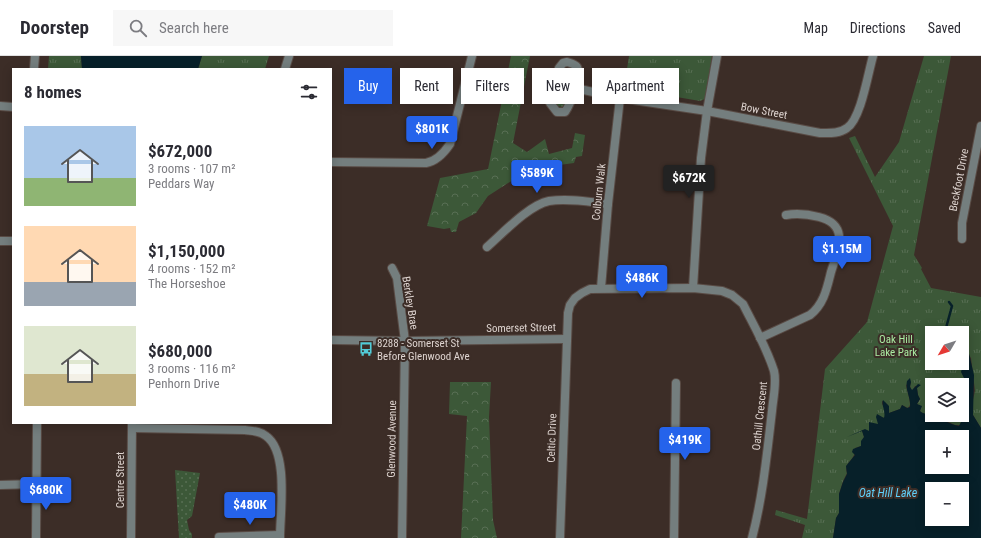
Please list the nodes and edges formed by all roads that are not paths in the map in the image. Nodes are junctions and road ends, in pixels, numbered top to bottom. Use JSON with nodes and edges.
{"nodes":[{"id":1,"x":35,"y":56,"type":"edge"},
{"id":2,"x":289,"y":56,"type":"edge"},
{"id":3,"x":472,"y":56,"type":"edge"},
{"id":4,"x":717,"y":56,"type":"edge"},
{"id":5,"x":873,"y":56,"type":"edge"},
{"id":6,"x":34,"y":68,"type":"edge"},
{"id":7,"x":285,"y":68,"type":"edge"},
{"id":8,"x":575,"y":88,"type":"joint"},
{"id":9,"x":619,"y":104,"type":"edge"},
{"id":10,"x":660,"y":104,"type":"edge"},
{"id":11,"x":0,"y":106,"type":"edge"},
{"id":12,"x":12,"y":106,"type":"edge"},
{"id":13,"x":707,"y":111,"type":"junction"},
{"id":14,"x":981,"y":126,"type":"edge"},
{"id":15,"x":332,"y":162,"type":"edge"},
{"id":16,"x":608,"y":204,"type":"junction"},
{"id":17,"x":786,"y":215,"type":"dead end"},
{"id":18,"x":962,"y":239,"type":"dead end"},
{"id":19,"x":0,"y":241,"type":"edge"},
{"id":20,"x":12,"y":241,"type":"edge"},
{"id":21,"x":487,"y":247,"type":"dead end"},
{"id":22,"x":392,"y":268,"type":"dead end"},
{"id":23,"x":601,"y":288,"type":"junction"},
{"id":24,"x":693,"y":288,"type":"junction"},
{"id":25,"x":760,"y":338,"type":"junction"},
{"id":26,"x":566,"y":339,"type":"junction"},
{"id":27,"x":332,"y":340,"type":"edge"},
{"id":28,"x":405,"y":341,"type":"junction"},
{"id":29,"x":676,"y":383,"type":"dead end"},
{"id":30,"x":37,"y":424,"type":"edge"},
{"id":31,"x":132,"y":425,"type":"edge"},
{"id":32,"x":36,"y":484,"type":"junction"},
{"id":33,"x":0,"y":485,"type":"edge"},
{"id":34,"x":219,"y":536,"type":"dead end"},
{"id":35,"x":280,"y":536,"type":"edge"},
{"id":36,"x":36,"y":538,"type":"edge"},
{"id":37,"x":131,"y":538,"type":"edge"},
{"id":38,"x":402,"y":538,"type":"edge"},
{"id":39,"x":560,"y":538,"type":"edge"},
{"id":40,"x":674,"y":538,"type":"edge"},
{"id":41,"x":752,"y":538,"type":"edge"}],
"edges":[{"from":1,"to":6,"type":"street"},
{"from":2,"to":7,"type":"street"},
{"from":3,"to":15,"type":"street"},
{"from":4,"to":13,"type":"street"},
{"from":5,"to":13,"type":"street","name":"Bow Street"},
{"from":8,"to":8,"type":"street"},
{"from":9,"to":16,"type":"street","name":"Colburn Walk"},
{"from":10,"to":13,"type":"street","name":"Bow Street"},
{"from":11,"to":12,"type":"street"},
{"from":13,"to":24,"type":"street"},
{"from":14,"to":18,"type":"street","name":"Beckfoot Drive"},
{"from":16,"to":21,"type":"street"},
{"from":16,"to":23,"type":"street","name":"Colburn Walk"},
{"from":17,"to":25,"type":"street"},
{"from":19,"to":20,"type":"street"},
{"from":22,"to":28,"type":"street","name":"Berkley Brae"},
{"from":23,"to":24,"type":"street","name":"Oathill Crescent"},
{"from":23,"to":26,"type":"street","name":"Oathill Crescent"},
{"from":24,"to":25,"type":"street","name":"Oathill Crescent"},
{"from":25,"to":41,"type":"street","name":"Oathill Crescent"},
{"from":26,"to":28,"type":"street","name":"Somerset Street"},
{"from":26,"to":39,"type":"street","name":"Celtic Drive"},
{"from":27,"to":28,"type":"street","name":"Somerset Street"},
{"from":28,"to":38,"type":"street","name":"Glenwood Avenue"},
{"from":29,"to":40,"type":"street"},
{"from":30,"to":32,"type":"street"},
{"from":31,"to":35,"type":"street"},
{"from":31,"to":37,"type":"street","name":"Centre Street"},
{"from":32,"to":33,"type":"street"},
{"from":32,"to":36,"type":"street"},
{"from":34,"to":35,"type":"street"}]}
